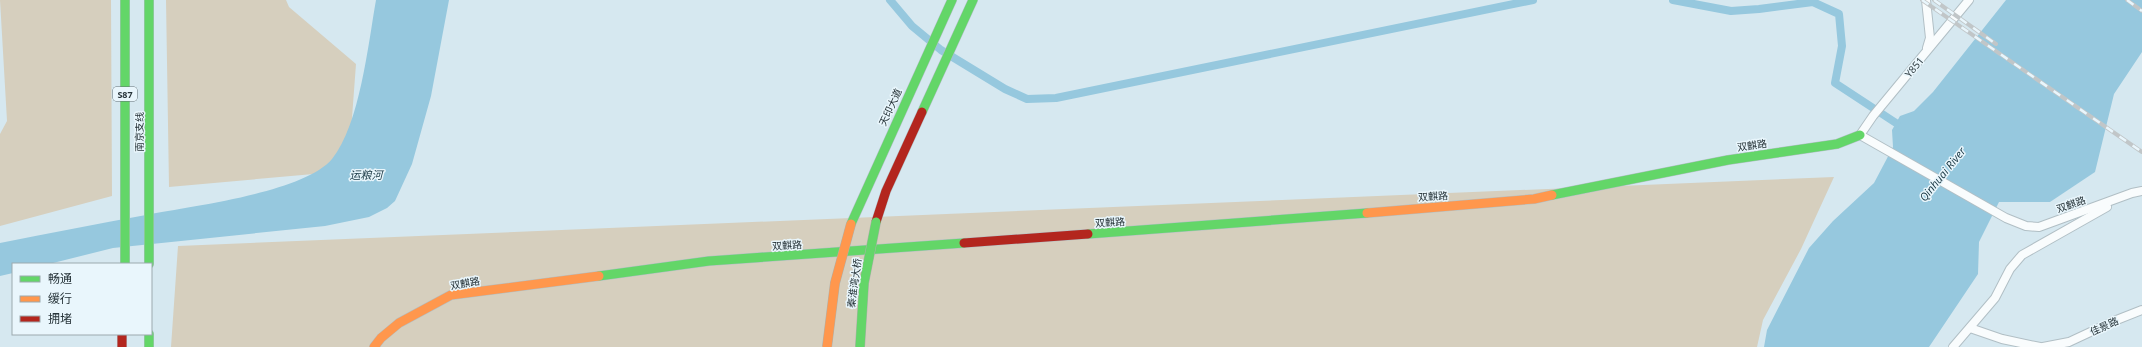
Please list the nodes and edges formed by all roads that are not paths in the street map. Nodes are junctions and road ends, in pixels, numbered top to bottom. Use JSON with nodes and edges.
{"nodes":[{"id":1,"x":125,"y":0,"type":"edge"},
{"id":2,"x":149,"y":0,"type":"edge"},
{"id":3,"x":952,"y":0,"type":"edge"},
{"id":4,"x":973,"y":0,"type":"edge"},
{"id":5,"x":1926,"y":0,"type":"edge"},
{"id":6,"x":1969,"y":0,"type":"edge"},
{"id":7,"x":1926,"y":53,"type":"junction"},
{"id":8,"x":1860,"y":135,"type":"junction"},
{"id":9,"x":2142,"y":192,"type":"edge"},
{"id":10,"x":2132,"y":193,"type":"junction"},
{"id":11,"x":851,"y":224,"type":"joint"},
{"id":12,"x":125,"y":263,"type":"edge"},
{"id":13,"x":149,"y":263,"type":"edge"},
{"id":14,"x":2142,"y":310,"type":"edge"},
{"id":15,"x":1970,"y":328,"type":"junction"},
{"id":16,"x":122,"y":335,"type":"edge"},
{"id":17,"x":149,"y":335,"type":"edge"},
{"id":18,"x":122,"y":347,"type":"edge"},
{"id":19,"x":149,"y":347,"type":"edge"},
{"id":20,"x":374,"y":347,"type":"edge"},
{"id":21,"x":827,"y":347,"type":"edge"},
{"id":22,"x":860,"y":347,"type":"edge"},
{"id":23,"x":1953,"y":347,"type":"edge"},
{"id":24,"x":2041,"y":347,"type":"edge"}],
"edges":[{"from":1,"to":12,"type":"main road","name":"南京支线","number":"S87"},
{"from":2,"to":13,"type":"main road","name":"南京支线","number":"S87"},
{"from":3,"to":11,"type":"main road","name":"天印大道"},
{"from":4,"to":22,"type":"main road","name":"秦淮湾大桥","bridge":true},
{"from":5,"to":7,"type":"street"},
{"from":6,"to":7,"type":"street","name":"Y851"},
{"from":7,"to":8,"type":"street","name":"Y851"},
{"from":8,"to":10,"type":"street","name":"双麒路"},
{"from":8,"to":20,"type":"main road","name":"双麒路"},
{"from":9,"to":10,"type":"street","name":"双麒路"},
{"from":10,"to":15,"type":"street"},
{"from":11,"to":21,"type":"main road","name":"秦淮湾大桥","bridge":true},
{"from":14,"to":24,"type":"street","name":"佳景路"},
{"from":15,"to":23,"type":"street"},
{"from":15,"to":24,"type":"street","name":"佳景路"},
{"from":16,"to":18,"type":"main road"},
{"from":17,"to":19,"type":"main road"}]}
